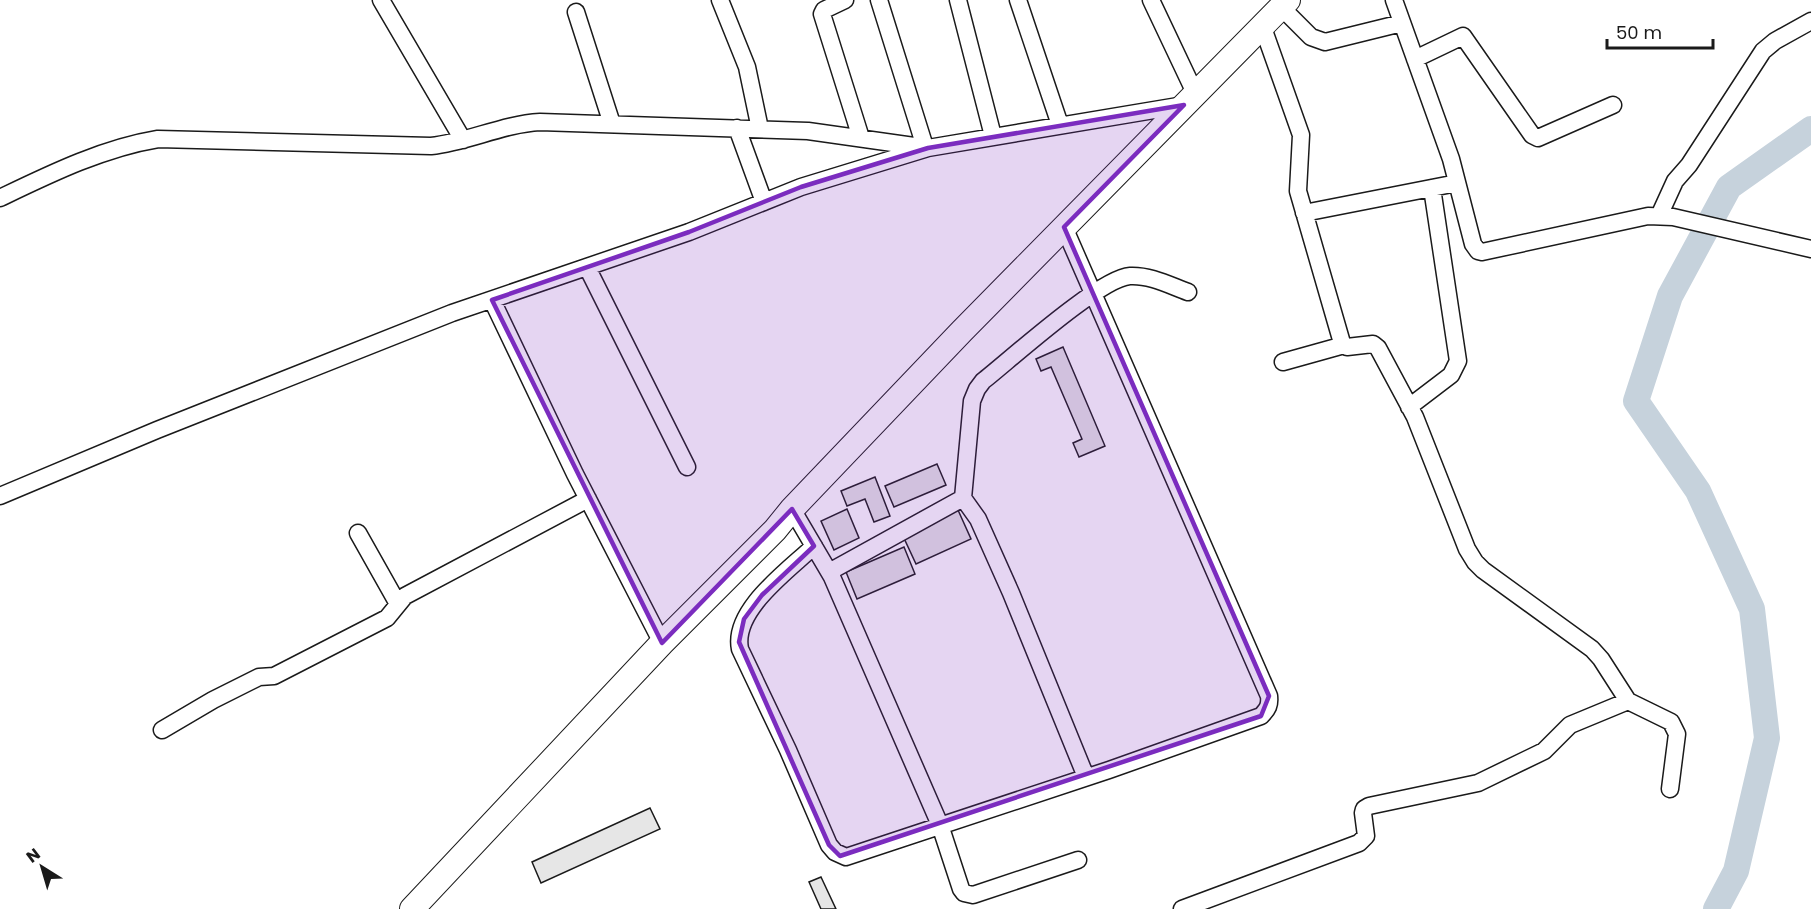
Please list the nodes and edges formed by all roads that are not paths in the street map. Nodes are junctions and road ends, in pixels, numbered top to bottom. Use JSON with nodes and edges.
{"nodes":[{"id":1,"x":381,"y":0,"type":"edge"},
{"id":2,"x":720,"y":0,"type":"edge"},
{"id":3,"x":845,"y":0,"type":"edge"},
{"id":4,"x":879,"y":0,"type":"edge"},
{"id":5,"x":958,"y":0,"type":"edge"},
{"id":6,"x":1018,"y":0,"type":"edge"},
{"id":7,"x":1151,"y":0,"type":"edge"},
{"id":8,"x":1394,"y":0,"type":"edge"},
{"id":9,"x":1275,"y":9,"type":"edge"},
{"id":10,"x":576,"y":12,"type":"dead end"},
{"id":11,"x":1811,"y":21,"type":"edge"},
{"id":12,"x":1402,"y":23,"type":"junction"},
{"id":13,"x":1415,"y":59,"type":"junction"},
{"id":14,"x":1189,"y":99,"type":"junction"},
{"id":15,"x":1613,"y":105,"type":"dead end"},
{"id":16,"x":612,"y":124,"type":"junction"},
{"id":17,"x":1060,"y":125,"type":"junction"},
{"id":18,"x":737,"y":128,"type":"junction"},
{"id":19,"x":760,"y":129,"type":"junction"},
{"id":20,"x":993,"y":136,"type":"junction"},
{"id":21,"x":861,"y":138,"type":"junction"},
{"id":22,"x":463,"y":140,"type":"junction"},
{"id":23,"x":926,"y":147,"type":"junction"},
{"id":24,"x":1457,"y":183,"type":"junction"},
{"id":25,"x":1432,"y":188,"type":"junction"},
{"id":26,"x":0,"y":198,"type":"edge"},
{"id":27,"x":764,"y":202,"type":"junction"},
{"id":28,"x":1304,"y":213,"type":"junction"},
{"id":29,"x":1666,"y":217,"type":"junction"},
{"id":30,"x":1064,"y":227,"type":"junction"},
{"id":31,"x":1811,"y":249,"type":"edge"},
{"id":32,"x":587,"y":267,"type":"junction"},
{"id":33,"x":1188,"y":292,"type":"dead end"},
{"id":34,"x":1093,"y":293,"type":"junction"},
{"id":35,"x":492,"y":300,"type":"junction"},
{"id":36,"x":1344,"y":345,"type":"junction"},
{"id":37,"x":1283,"y":363,"type":"dead end"},
{"id":38,"x":1409,"y":407,"type":"junction"},
{"id":39,"x":687,"y":467,"type":"dead end"},
{"id":40,"x":0,"y":496,"type":"edge"},
{"id":41,"x":963,"y":498,"type":"junction"},
{"id":42,"x":588,"y":499,"type":"junction"},
{"id":43,"x":792,"y":509,"type":"junction"},
{"id":44,"x":358,"y":533,"type":"dead end"},
{"id":45,"x":814,"y":546,"type":"junction"},
{"id":46,"x":830,"y":573,"type":"junction"},
{"id":47,"x":398,"y":604,"type":"junction"},
{"id":48,"x":662,"y":643,"type":"junction"},
{"id":49,"x":1628,"y":701,"type":"junction"},
{"id":50,"x":162,"y":730,"type":"dead end"},
{"id":51,"x":1086,"y":777,"type":"junction"},
{"id":52,"x":1670,"y":789,"type":"dead end"},
{"id":53,"x":940,"y":825,"type":"junction"},
{"id":54,"x":1078,"y":860,"type":"dead end"},
{"id":55,"x":412,"y":909,"type":"edge"},
{"id":56,"x":1182,"y":909,"type":"edge"}],
"edges":[{"from":1,"to":22,"type":"street"},
{"from":2,"to":19,"type":"street"},
{"from":3,"to":21,"type":"street"},
{"from":4,"to":23,"type":"street"},
{"from":5,"to":20,"type":"street"},
{"from":6,"to":17,"type":"street"},
{"from":7,"to":14,"type":"street"},
{"from":8,"to":12,"type":"street"},
{"from":9,"to":12,"type":"street"},
{"from":9,"to":14,"type":"highway"},
{"from":9,"to":28,"type":"street"},
{"from":10,"to":16,"type":"street"},
{"from":11,"to":29,"type":"street"},
{"from":12,"to":13,"type":"street"},
{"from":13,"to":15,"type":"street"},
{"from":13,"to":24,"type":"street"},
{"from":14,"to":17,"type":"street"},
{"from":14,"to":30,"type":"highway"},
{"from":16,"to":18,"type":"street"},
{"from":16,"to":22,"type":"street"},
{"from":17,"to":20,"type":"street"},
{"from":18,"to":19,"type":"street"},
{"from":18,"to":27,"type":"street"},
{"from":19,"to":21,"type":"street"},
{"from":20,"to":23,"type":"street"},
{"from":21,"to":23,"type":"street"},
{"from":22,"to":26,"type":"street"},
{"from":23,"to":27,"type":"street"},
{"from":24,"to":25,"type":"street"},
{"from":24,"to":29,"type":"street"},
{"from":25,"to":28,"type":"street"},
{"from":25,"to":38,"type":"street"},
{"from":27,"to":32,"type":"street"},
{"from":28,"to":36,"type":"street"},
{"from":29,"to":31,"type":"street"},
{"from":30,"to":34,"type":"street"},
{"from":30,"to":43,"type":"highway"},
{"from":32,"to":35,"type":"street"},
{"from":32,"to":39,"type":"street"},
{"from":33,"to":34,"type":"street"},
{"from":34,"to":41,"type":"street"},
{"from":34,"to":51,"type":"street"},
{"from":35,"to":40,"type":"street"},
{"from":35,"to":42,"type":"street"},
{"from":36,"to":37,"type":"street"},
{"from":36,"to":38,"type":"street"},
{"from":38,"to":49,"type":"street"},
{"from":41,"to":46,"type":"street"},
{"from":41,"to":51,"type":"street"},
{"from":42,"to":47,"type":"street"},
{"from":42,"to":48,"type":"street"},
{"from":43,"to":45,"type":"street"},
{"from":43,"to":48,"type":"highway"},
{"from":44,"to":47,"type":"street"},
{"from":45,"to":46,"type":"street"},
{"from":45,"to":53,"type":"street"},
{"from":46,"to":53,"type":"street"},
{"from":47,"to":50,"type":"street"},
{"from":48,"to":55,"type":"highway"},
{"from":49,"to":52,"type":"street"},
{"from":49,"to":56,"type":"street"},
{"from":51,"to":53,"type":"street"},
{"from":53,"to":54,"type":"street"}]}
